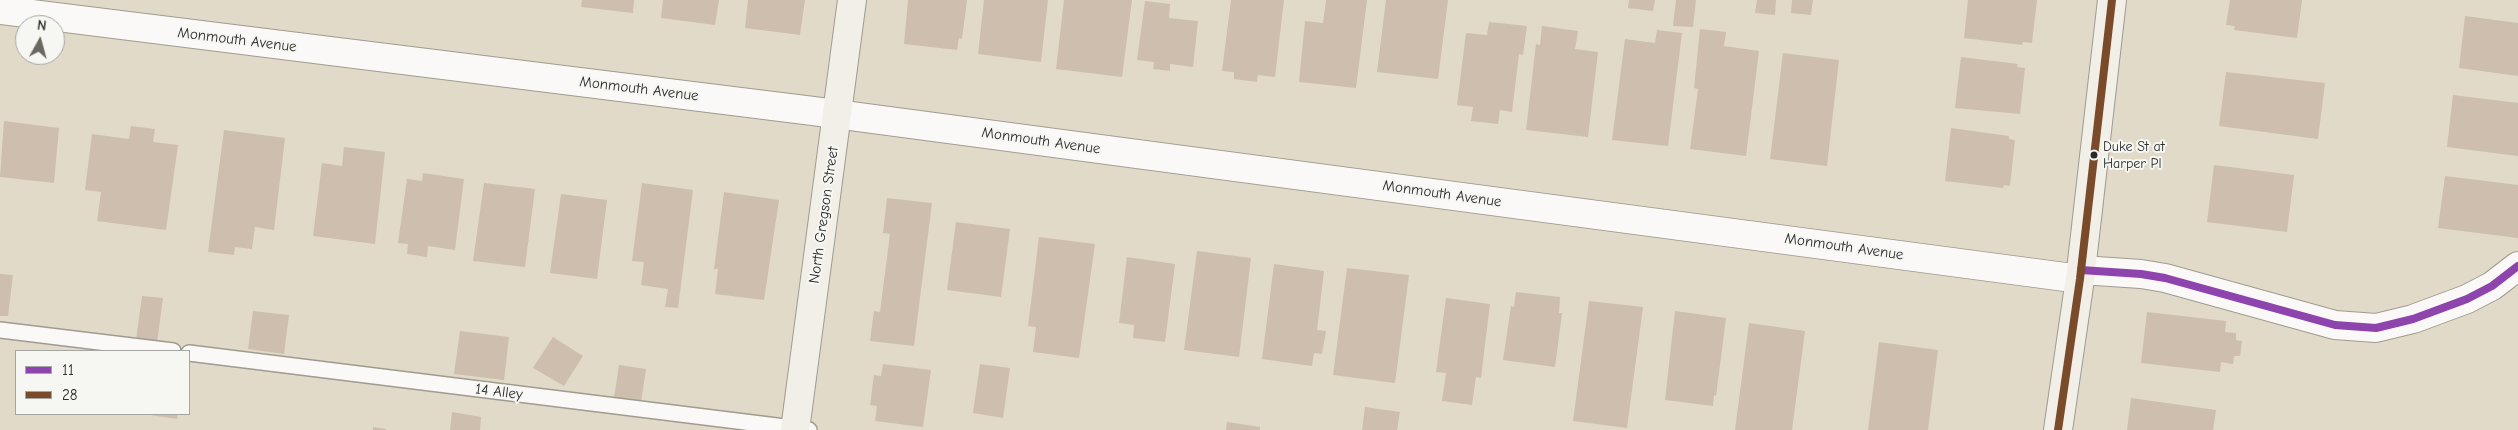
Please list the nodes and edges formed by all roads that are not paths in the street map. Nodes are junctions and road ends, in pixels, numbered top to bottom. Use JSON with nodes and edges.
{"nodes":[{"id":1,"x":852,"y":0,"type":"edge"},
{"id":2,"x":2112,"y":0,"type":"edge"},
{"id":3,"x":0,"y":10,"type":"edge"},
{"id":4,"x":838,"y":114,"type":"junction"},
{"id":5,"x":2518,"y":266,"type":"edge"},
{"id":6,"x":2081,"y":274,"type":"junction"},
{"id":7,"x":0,"y":330,"type":"edge"},
{"id":8,"x":165,"y":350,"type":"edge"},
{"id":9,"x":190,"y":353,"type":"edge"},
{"id":10,"x":800,"y":429,"type":"edge"},
{"id":11,"x":2058,"y":430,"type":"edge"}],
"edges":[{"from":1,"to":4,"type":"main road","name":"North Gregson Street"},
{"from":2,"to":6,"type":"main road"},
{"from":3,"to":4,"type":"street","name":"Monmouth Avenue"},
{"from":4,"to":6,"type":"street","name":"Monmouth Avenue"},
{"from":4,"to":10,"type":"main road","name":"North Gregson Street"},
{"from":5,"to":6,"type":"street","name":"Monmouth Avenue"},
{"from":6,"to":11,"type":"main road"},
{"from":7,"to":8,"type":"lane"},
{"from":9,"to":10,"type":"lane","name":"14 Alley"}]}
